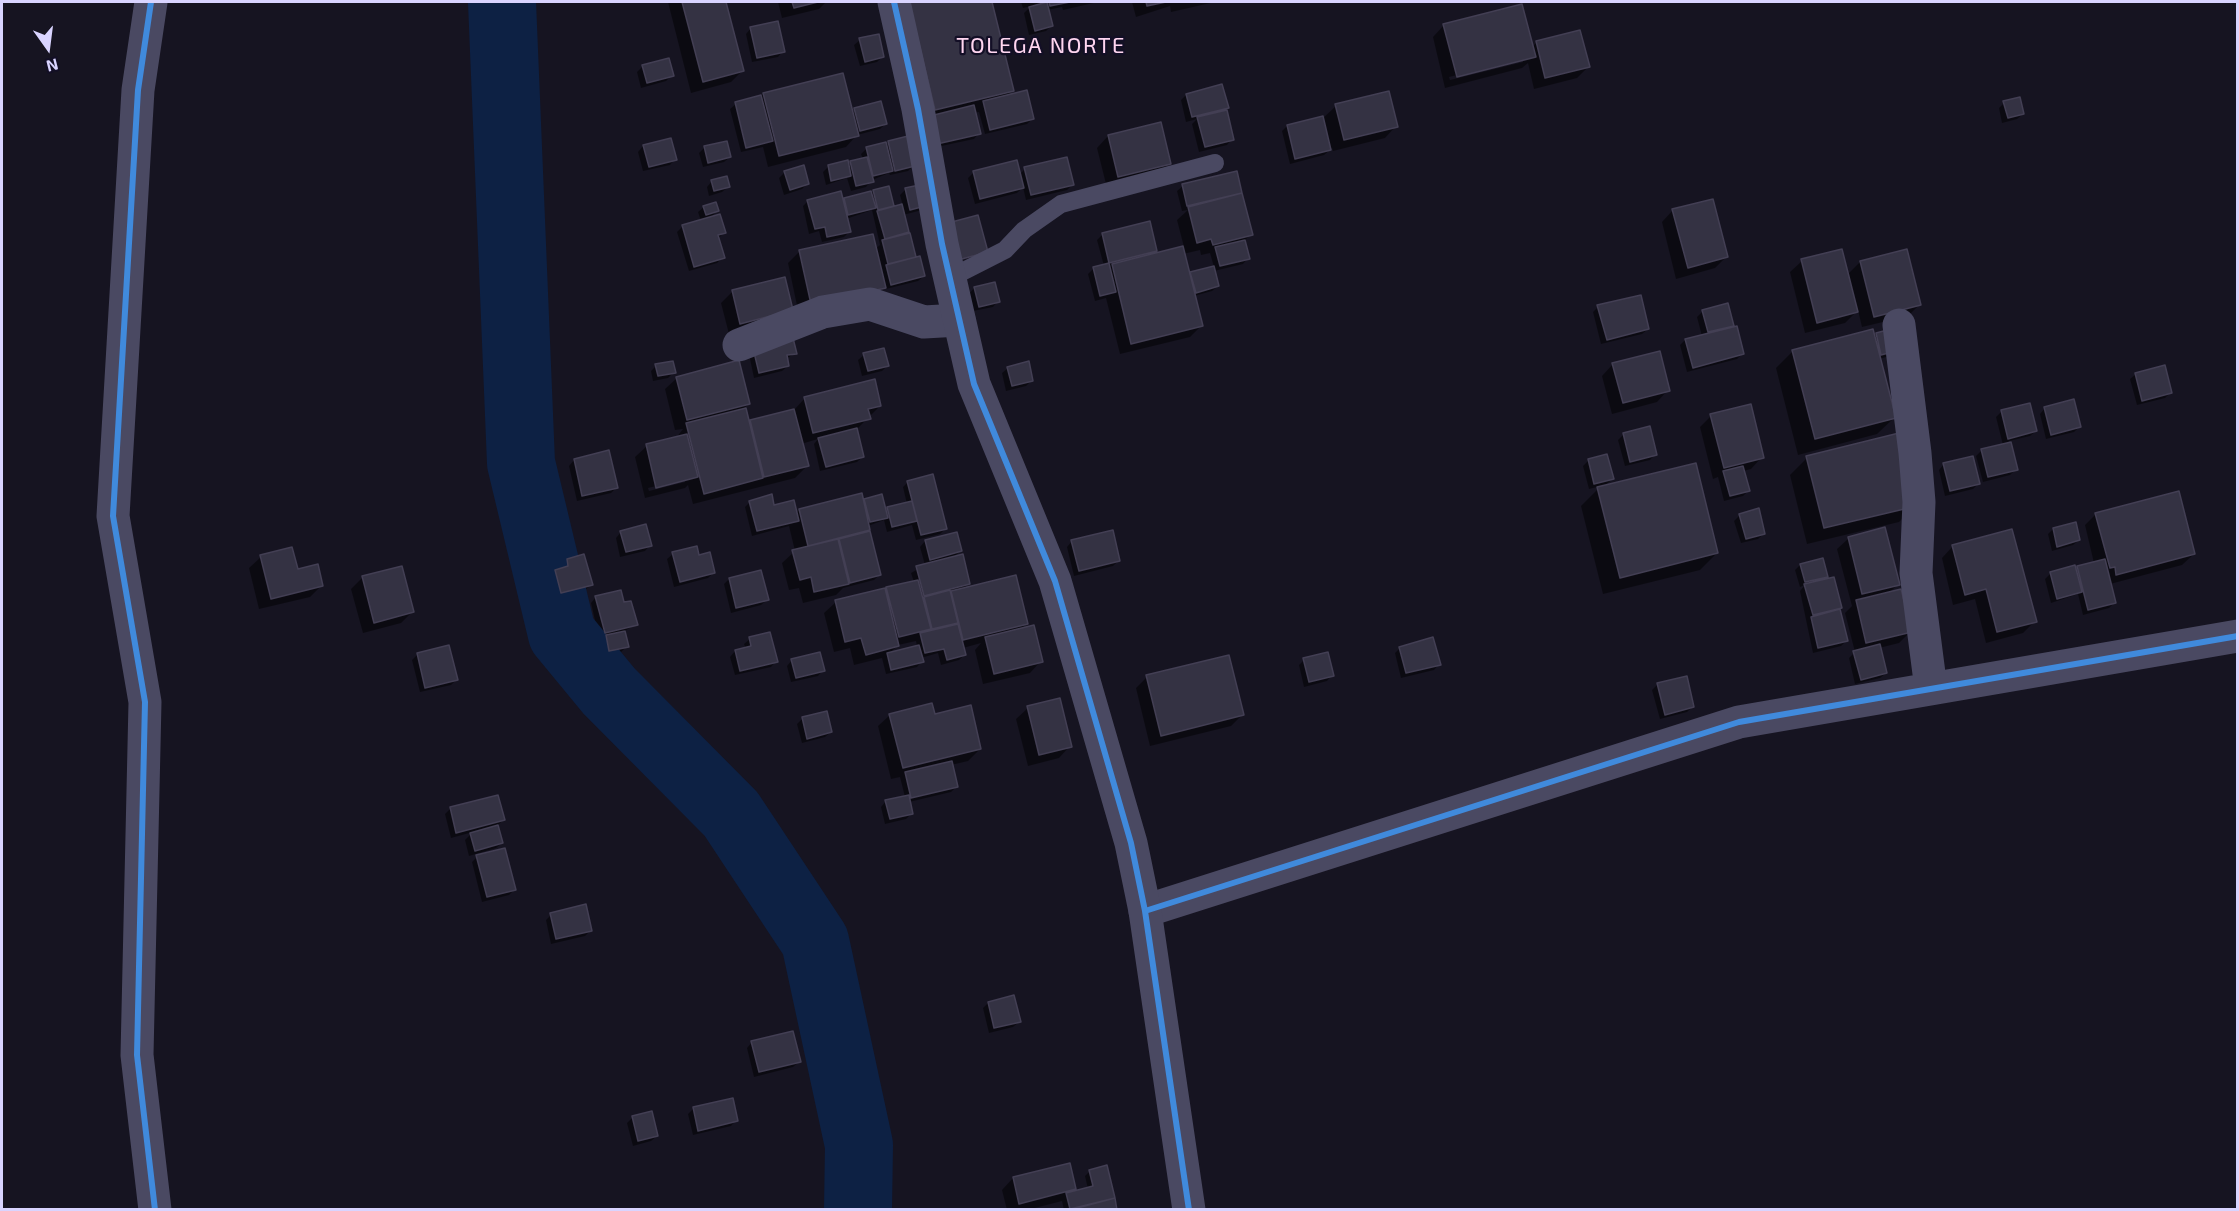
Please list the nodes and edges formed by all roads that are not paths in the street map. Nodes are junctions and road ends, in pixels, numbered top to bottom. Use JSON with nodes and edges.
{"nodes":[{"id":1,"x":151,"y":2,"type":"edge"},
{"id":2,"x":894,"y":2,"type":"edge"},
{"id":3,"x":1215,"y":163,"type":"dead end"},
{"id":4,"x":950,"y":278,"type":"junction"},
{"id":5,"x":959,"y":320,"type":"junction"},
{"id":6,"x":1899,"y":325,"type":"dead end"},
{"id":7,"x":739,"y":345,"type":"dead end"},
{"id":8,"x":2238,"y":636,"type":"edge"},
{"id":9,"x":1930,"y":689,"type":"junction"},
{"id":10,"x":1145,"y":910,"type":"junction"},
{"id":11,"x":155,"y":1209,"type":"edge"},
{"id":12,"x":1189,"y":1209,"type":"edge"}],
"edges":[{"from":1,"to":11,"type":"street"},
{"from":2,"to":4,"type":"street"},
{"from":3,"to":4,"type":"lane"},
{"from":4,"to":5,"type":"street"},
{"from":5,"to":7,"type":"street"},
{"from":5,"to":10,"type":"street"},
{"from":6,"to":9,"type":"street"},
{"from":8,"to":9,"type":"street"},
{"from":9,"to":10,"type":"street"},
{"from":10,"to":12,"type":"street"}]}
